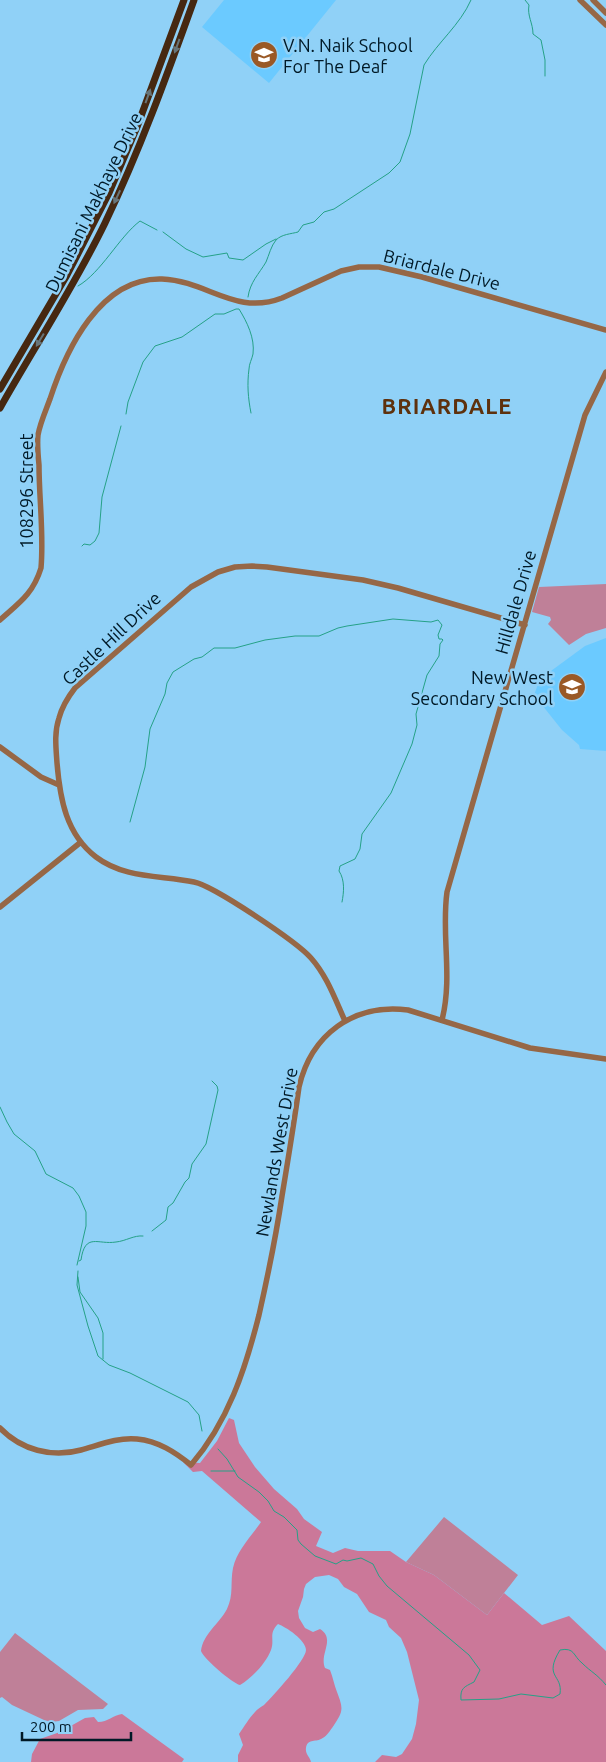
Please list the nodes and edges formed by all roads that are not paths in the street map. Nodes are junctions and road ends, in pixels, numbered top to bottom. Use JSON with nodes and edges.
{"nodes":[{"id":1,"x":184,"y":0,"type":"edge"},
{"id":2,"x":194,"y":0,"type":"edge"},
{"id":3,"x":580,"y":0,"type":"edge"},
{"id":4,"x":593,"y":0,"type":"edge"},
{"id":5,"x":606,"y":13,"type":"edge"},
{"id":6,"x":606,"y":25,"type":"edge"},
{"id":7,"x":273,"y":302,"type":"joint"},
{"id":8,"x":606,"y":330,"type":"edge"},
{"id":9,"x":606,"y":372,"type":"edge"},
{"id":10,"x":0,"y":389,"type":"edge"},
{"id":11,"x":0,"y":408,"type":"edge"},
{"id":12,"x":0,"y":620,"type":"edge"},
{"id":13,"x":525,"y":624,"type":"junction"},
{"id":14,"x":0,"y":747,"type":"edge"},
{"id":15,"x":59,"y":785,"type":"junction"},
{"id":16,"x":81,"y":842,"type":"junction"},
{"id":17,"x":0,"y":907,"type":"edge"},
{"id":18,"x":442,"y":1020,"type":"junction"},
{"id":19,"x":345,"y":1021,"type":"junction"},
{"id":20,"x":606,"y":1059,"type":"edge"},
{"id":21,"x":0,"y":1428,"type":"edge"}],
"edges":[{"from":10,"to":1,"type":"main road","name":"Dumisani Makhaye Drive","one_way":true},
{"from":2,"to":11,"type":"main road","name":"Dumisani Makhaye Drive","one_way":true},
{"from":3,"to":6,"type":"street"},
{"from":4,"to":5,"type":"street"},
{"from":7,"to":8,"type":"street","name":"Briardale Drive"},
{"from":7,"to":12,"type":"street","name":"108296 Street"},
{"from":9,"to":13,"type":"street","name":"Hilldale Drive"},
{"from":13,"to":15,"type":"street","name":"Castle Hill Drive"},
{"from":13,"to":18,"type":"street","name":"Hilldale Drive"},
{"from":14,"to":15,"type":"street"},
{"from":15,"to":16,"type":"street","name":"Castle Hill Drive"},
{"from":16,"to":17,"type":"street"},
{"from":16,"to":19,"type":"street","name":"Castle Hill Drive"},
{"from":18,"to":19,"type":"street","name":"Newlands West Drive"},
{"from":18,"to":20,"type":"street","name":"Newlands West Drive"},
{"from":19,"to":21,"type":"street","name":"Newlands West Drive"}]}
